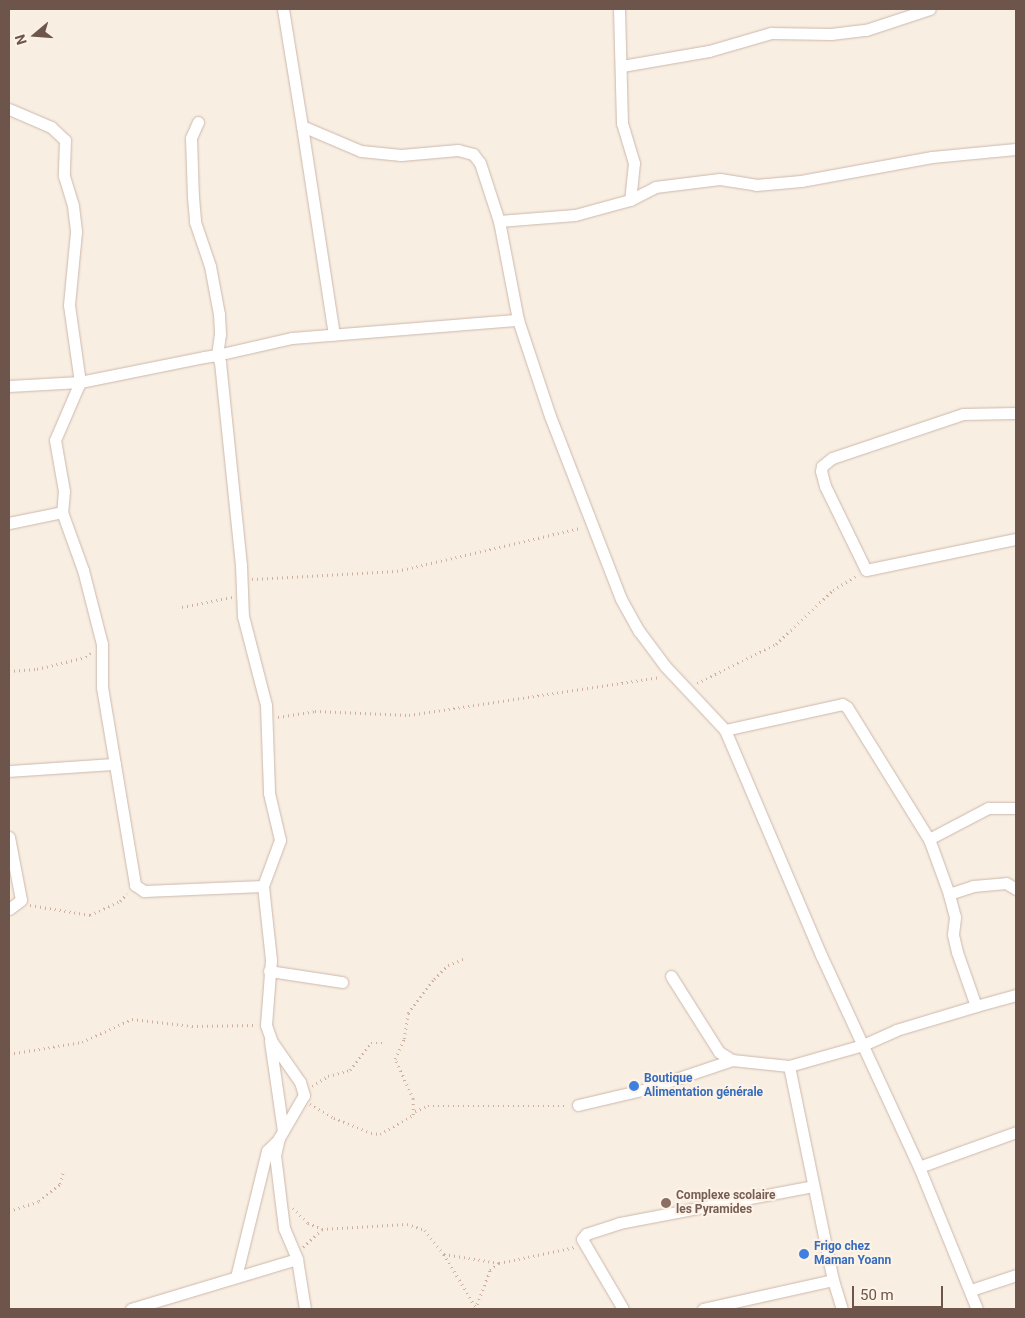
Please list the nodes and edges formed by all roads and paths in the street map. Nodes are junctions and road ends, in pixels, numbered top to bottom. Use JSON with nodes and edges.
{"nodes":[{"id":1,"x":283,"y":9,"type":"edge"},
{"id":2,"x":619,"y":9,"type":"edge"},
{"id":3,"x":930,"y":9,"type":"edge"},
{"id":4,"x":622,"y":66,"type":"junction"},
{"id":5,"x":9,"y":109,"type":"edge"},
{"id":6,"x":198,"y":122,"type":"dead end"},
{"id":7,"x":302,"y":126,"type":"junction"},
{"id":8,"x":1016,"y":149,"type":"edge"},
{"id":9,"x":630,"y":200,"type":"junction"},
{"id":10,"x":499,"y":221,"type":"junction"},
{"id":11,"x":518,"y":320,"type":"junction"},
{"id":12,"x":334,"y":335,"type":"junction"},
{"id":13,"x":217,"y":355,"type":"junction"},
{"id":14,"x":80,"y":382,"type":"junction"},
{"id":15,"x":9,"y":386,"type":"edge"},
{"id":16,"x":1016,"y":413,"type":"edge"},
{"id":17,"x":1016,"y":417,"type":"edge"},
{"id":18,"x":62,"y":512,"type":"junction"},
{"id":19,"x":9,"y":523,"type":"edge"},
{"id":20,"x":593,"y":525,"type":"junction"},
{"id":21,"x":1016,"y":539,"type":"edge"},
{"id":22,"x":866,"y":570,"type":"junction"},
{"id":23,"x":242,"y":580,"type":"junction"},
{"id":24,"x":243,"y":599,"type":"junction"},
{"id":25,"x":182,"y":607,"type":"dead end"},
{"id":26,"x":102,"y":644,"type":"junction"},
{"id":27,"x":9,"y":671,"type":"edge"},
{"id":28,"x":673,"y":675,"type":"junction"},
{"id":29,"x":684,"y":689,"type":"junction"},
{"id":30,"x":267,"y":719,"type":"junction"},
{"id":31,"x":725,"y":730,"type":"junction"},
{"id":32,"x":115,"y":764,"type":"junction"},
{"id":33,"x":9,"y":771,"type":"edge"},
{"id":34,"x":1016,"y":808,"type":"edge"},
{"id":35,"x":9,"y":837,"type":"edge"},
{"id":36,"x":928,"y":839,"type":"junction"},
{"id":37,"x":135,"y":885,"type":"junction"},
{"id":38,"x":263,"y":886,"type":"junction"},
{"id":39,"x":1016,"y":889,"type":"edge"},
{"id":40,"x":949,"y":894,"type":"junction"},
{"id":41,"x":21,"y":900,"type":"junction"},
{"id":42,"x":9,"y":909,"type":"edge"},
{"id":43,"x":464,"y":959,"type":"dead end"},
{"id":44,"x":269,"y":971,"type":"junction"},
{"id":45,"x":671,"y":976,"type":"dead end"},
{"id":46,"x":342,"y":982,"type":"dead end"},
{"id":47,"x":1016,"y":995,"type":"edge"},
{"id":48,"x":976,"y":1006,"type":"junction"},
{"id":49,"x":267,"y":1029,"type":"junction"},
{"id":50,"x":384,"y":1043,"type":"dead end"},
{"id":51,"x":863,"y":1045,"type":"junction"},
{"id":52,"x":9,"y":1054,"type":"edge"},
{"id":53,"x":732,"y":1060,"type":"junction"},
{"id":54,"x":789,"y":1066,"type":"junction"},
{"id":55,"x":304,"y":1094,"type":"junction"},
{"id":56,"x":578,"y":1105,"type":"joint"},
{"id":57,"x":414,"y":1111,"type":"junction"},
{"id":58,"x":1016,"y":1132,"type":"edge"},
{"id":59,"x":281,"y":1135,"type":"junction"},
{"id":60,"x":918,"y":1167,"type":"junction"},
{"id":61,"x":63,"y":1172,"type":"dead end"},
{"id":62,"x":813,"y":1186,"type":"junction"},
{"id":63,"x":280,"y":1202,"type":"junction"},
{"id":64,"x":9,"y":1211,"type":"edge"},
{"id":65,"x":322,"y":1229,"type":"junction"},
{"id":66,"x":584,"y":1244,"type":"junction"},
{"id":67,"x":444,"y":1254,"type":"junction"},
{"id":68,"x":297,"y":1260,"type":"junction"},
{"id":69,"x":498,"y":1263,"type":"junction"},
{"id":70,"x":1016,"y":1275,"type":"edge"},
{"id":71,"x":236,"y":1277,"type":"junction"},
{"id":72,"x":833,"y":1280,"type":"junction"},
{"id":73,"x":971,"y":1290,"type":"junction"},
{"id":74,"x":475,"y":1307,"type":"edge"},
{"id":75,"x":131,"y":1309,"type":"edge"},
{"id":76,"x":305,"y":1309,"type":"edge"},
{"id":77,"x":623,"y":1309,"type":"edge"},
{"id":78,"x":703,"y":1309,"type":"edge"},
{"id":79,"x":842,"y":1309,"type":"edge"},
{"id":80,"x":977,"y":1309,"type":"edge"}],
"edges":[{"from":1,"to":7,"type":"street"},
{"from":2,"to":4,"type":"street"},
{"from":3,"to":4,"type":"street"},
{"from":4,"to":9,"type":"street"},
{"from":5,"to":14,"type":"street"},
{"from":6,"to":13,"type":"street"},
{"from":7,"to":10,"type":"street"},
{"from":7,"to":12,"type":"street"},
{"from":8,"to":9,"type":"street"},
{"from":9,"to":10,"type":"street"},
{"from":10,"to":11,"type":"street"},
{"from":11,"to":12,"type":"street"},
{"from":11,"to":20,"type":"street"},
{"from":12,"to":13,"type":"street"},
{"from":13,"to":14,"type":"street"},
{"from":13,"to":23,"type":"street"},
{"from":14,"to":15,"type":"street"},
{"from":14,"to":18,"type":"street"},
{"from":16,"to":17,"type":"street"},
{"from":16,"to":22,"type":"street"},
{"from":18,"to":19,"type":"street"},
{"from":18,"to":26,"type":"street"},
{"from":20,"to":23,"type":"path"},
{"from":20,"to":28,"type":"street"},
{"from":21,"to":22,"type":"street"},
{"from":22,"to":29,"type":"path"},
{"from":23,"to":24,"type":"street"},
{"from":24,"to":25,"type":"path"},
{"from":24,"to":30,"type":"street"},
{"from":26,"to":27,"type":"path"},
{"from":26,"to":32,"type":"street"},
{"from":28,"to":29,"type":"street"},
{"from":28,"to":30,"type":"path"},
{"from":29,"to":31,"type":"street"},
{"from":30,"to":38,"type":"street"},
{"from":31,"to":36,"type":"street"},
{"from":31,"to":51,"type":"street"},
{"from":32,"to":33,"type":"street"},
{"from":32,"to":37,"type":"street"},
{"from":34,"to":36,"type":"street"},
{"from":35,"to":41,"type":"street"},
{"from":36,"to":40,"type":"street"},
{"from":37,"to":38,"type":"street"},
{"from":37,"to":41,"type":"path"},
{"from":38,"to":44,"type":"street"},
{"from":39,"to":40,"type":"street"},
{"from":40,"to":48,"type":"street"},
{"from":41,"to":42,"type":"street"},
{"from":43,"to":57,"type":"path"},
{"from":44,"to":46,"type":"street"},
{"from":44,"to":49,"type":"street"},
{"from":45,"to":53,"type":"street"},
{"from":47,"to":48,"type":"street"},
{"from":48,"to":51,"type":"street"},
{"from":49,"to":52,"type":"path"},
{"from":49,"to":55,"type":"street"},
{"from":49,"to":59,"type":"street"},
{"from":50,"to":55,"type":"path"},
{"from":51,"to":54,"type":"street"},
{"from":51,"to":60,"type":"street"},
{"from":53,"to":54,"type":"street"},
{"from":53,"to":56,"type":"street"},
{"from":54,"to":62,"type":"street"},
{"from":55,"to":57,"type":"path"},
{"from":55,"to":59,"type":"street"},
{"from":56,"to":57,"type":"path"},
{"from":58,"to":60,"type":"street"},
{"from":59,"to":63,"type":"street"},
{"from":59,"to":71,"type":"street"},
{"from":60,"to":73,"type":"street"},
{"from":61,"to":64,"type":"path"},
{"from":62,"to":66,"type":"street"},
{"from":62,"to":72,"type":"street"},
{"from":63,"to":65,"type":"path"},
{"from":63,"to":68,"type":"street"},
{"from":65,"to":67,"type":"path"},
{"from":65,"to":68,"type":"path"},
{"from":66,"to":69,"type":"path"},
{"from":66,"to":77,"type":"street"},
{"from":67,"to":69,"type":"path"},
{"from":67,"to":74,"type":"path"},
{"from":68,"to":71,"type":"street"},
{"from":68,"to":76,"type":"street"},
{"from":69,"to":74,"type":"path"},
{"from":70,"to":73,"type":"street"},
{"from":71,"to":75,"type":"street"},
{"from":72,"to":78,"type":"street"},
{"from":72,"to":79,"type":"street"},
{"from":73,"to":80,"type":"street"}]}
